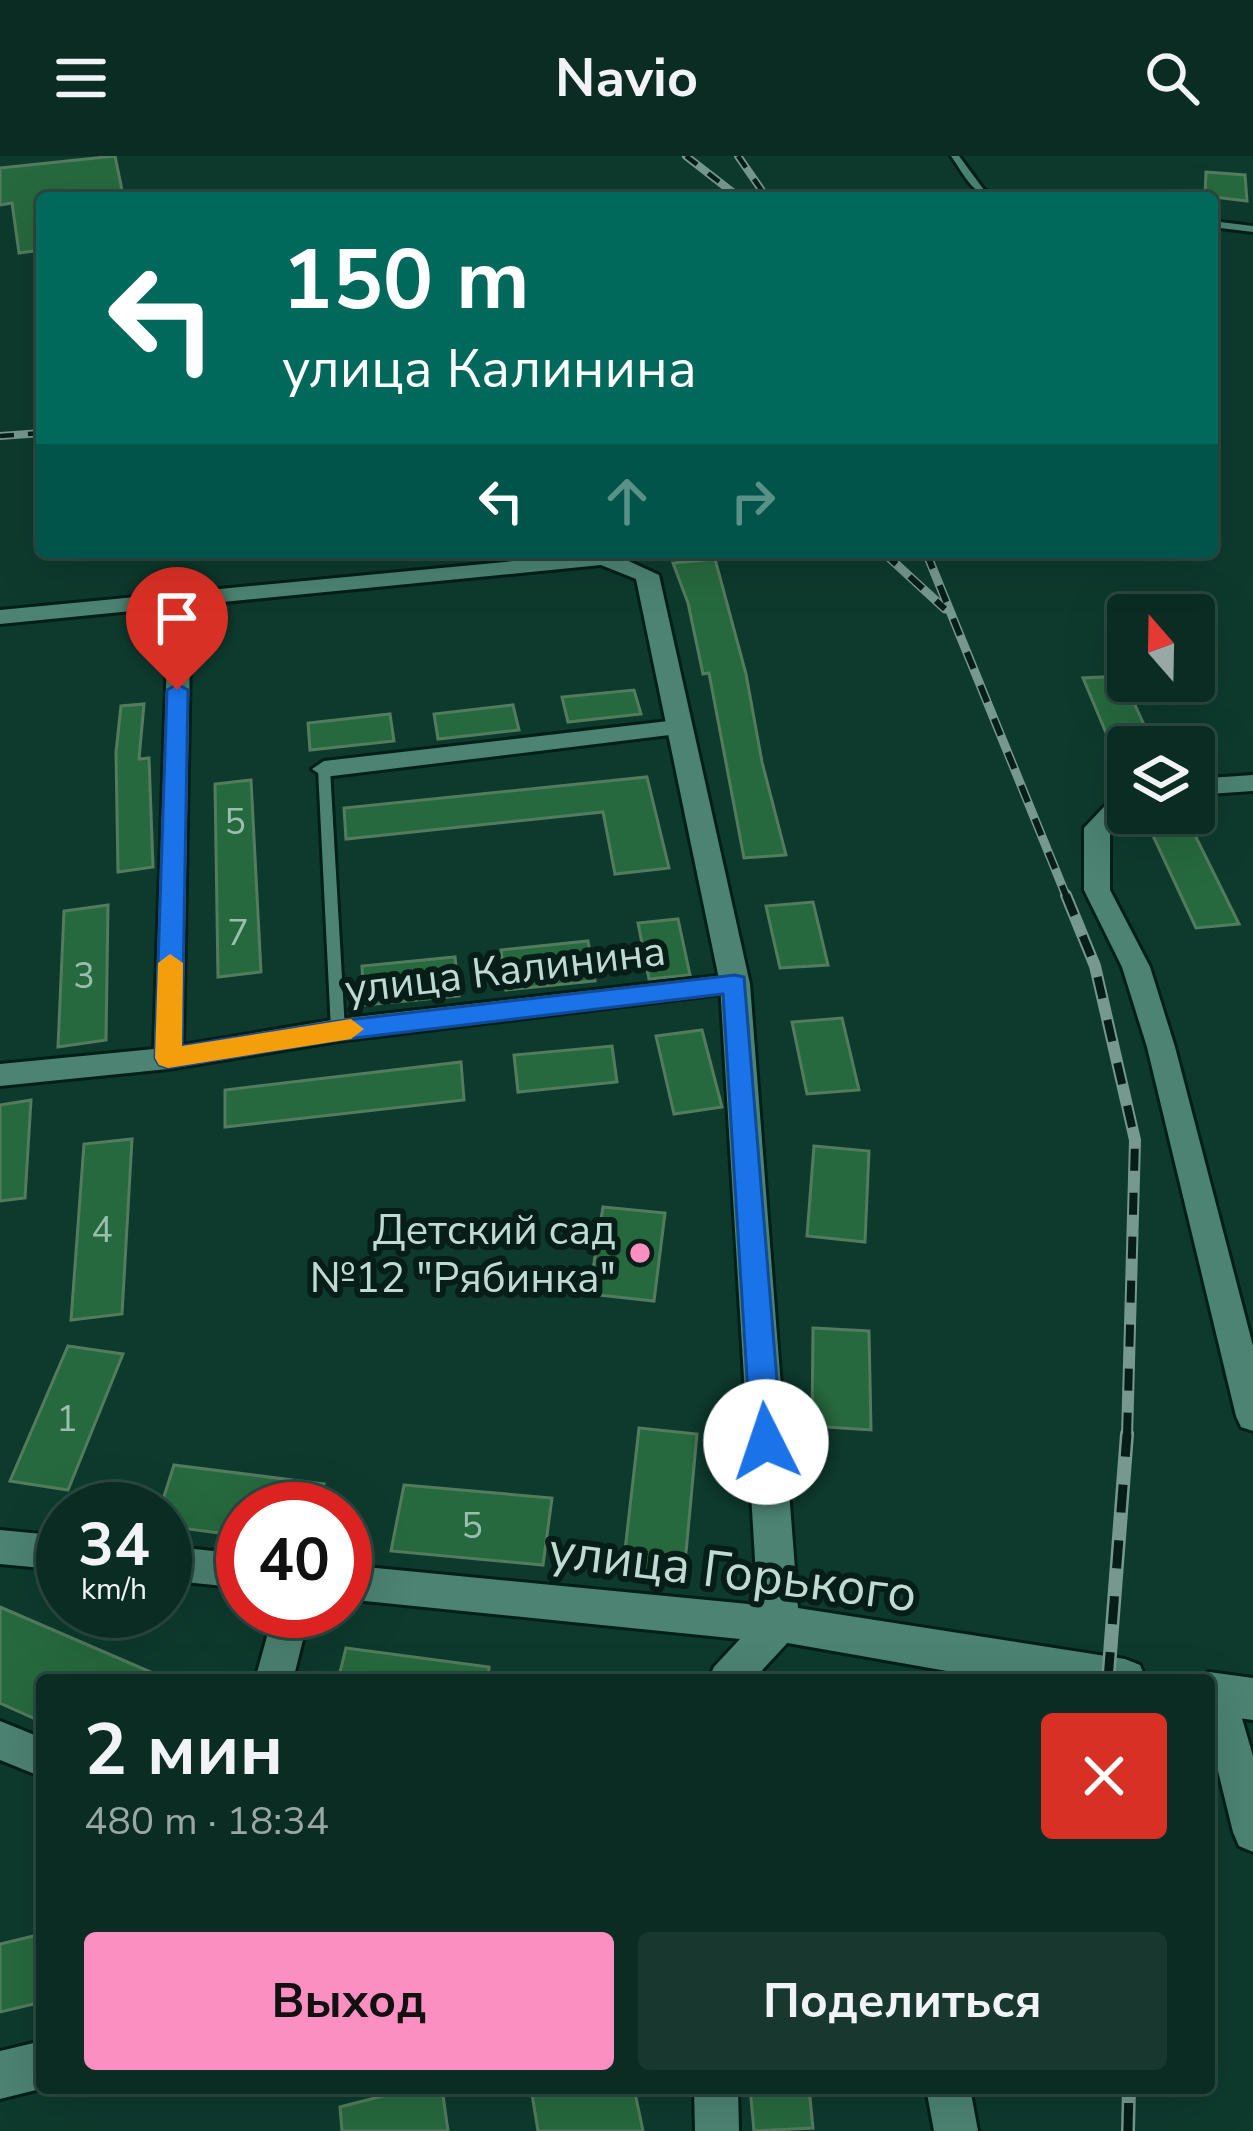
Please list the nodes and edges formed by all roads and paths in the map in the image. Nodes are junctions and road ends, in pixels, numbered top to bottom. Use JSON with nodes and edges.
{"nodes":[{"id":1,"x":955,"y":156,"type":"edge"},
{"id":2,"x":979,"y":192,"type":"edge"},
{"id":3,"x":1218,"y":225,"type":"edge"},
{"id":4,"x":1253,"y":230,"type":"edge"},
{"id":5,"x":616,"y":559,"type":"edge"},
{"id":6,"x":180,"y":598,"type":"junction"},
{"id":7,"x":0,"y":617,"type":"edge"},
{"id":8,"x":677,"y":728,"type":"junction"},
{"id":9,"x":324,"y":769,"type":"joint"},
{"id":10,"x":1253,"y":783,"type":"edge"},
{"id":11,"x":1215,"y":786,"type":"edge"},
{"id":12,"x":1107,"y":818,"type":"edge"},
{"id":13,"x":735,"y":984,"type":"junction"},
{"id":14,"x":338,"y":1030,"type":"junction"},
{"id":15,"x":168,"y":1058,"type":"junction"},
{"id":16,"x":0,"y":1075,"type":"edge"},
{"id":17,"x":1253,"y":1416,"type":"edge"},
{"id":18,"x":0,"y":1547,"type":"edge"},
{"id":19,"x":36,"y":1550,"type":"edge"},
{"id":20,"x":372,"y":1585,"type":"edge"},
{"id":21,"x":779,"y":1625,"type":"junction"},
{"id":22,"x":285,"y":1638,"type":"edge"},
{"id":23,"x":991,"y":1671,"type":"edge"},
{"id":24,"x":276,"y":1674,"type":"edge"},
{"id":25,"x":733,"y":1674,"type":"edge"},
{"id":26,"x":1038,"y":1674,"type":"edge"},
{"id":27,"x":1227,"y":1695,"type":"edge"},
{"id":28,"x":0,"y":1740,"type":"edge"},
{"id":29,"x":36,"y":1755,"type":"edge"},
{"id":30,"x":1253,"y":1832,"type":"edge"},
{"id":31,"x":36,"y":2066,"type":"edge"},
{"id":32,"x":0,"y":2074,"type":"edge"},
{"id":33,"x":716,"y":2094,"type":"edge"},
{"id":34,"x":949,"y":2094,"type":"edge"},
{"id":35,"x":717,"y":2131,"type":"edge"},
{"id":36,"x":956,"y":2131,"type":"edge"}],
"edges":[{"from":1,"to":2,"type":"lane"},
{"from":3,"to":4,"type":"lane"},
{"from":5,"to":6,"type":"street"},
{"from":5,"to":8,"type":"street"},
{"from":6,"to":7,"type":"street"},
{"from":6,"to":15,"type":"street"},
{"from":8,"to":9,"type":"street"},
{"from":8,"to":13,"type":"street"},
{"from":9,"to":14,"type":"lane"},
{"from":10,"to":11,"type":"street"},
{"from":12,"to":17,"type":"street"},
{"from":13,"to":14,"type":"street","name":"улица Калинина"},
{"from":13,"to":21,"type":"street"},
{"from":14,"to":15,"type":"street","name":"улица Калинина"},
{"from":15,"to":16,"type":"street","name":"улица Калинина"},
{"from":18,"to":19,"type":"street"},
{"from":20,"to":21,"type":"street","name":"улица Горького"},
{"from":21,"to":23,"type":"street","name":"улица Горького"},
{"from":21,"to":25,"type":"street"},
{"from":22,"to":24,"type":"street"},
{"from":23,"to":26,"type":"street","name":"улица Горького"},
{"from":27,"to":30,"type":"street"},
{"from":28,"to":29,"type":"street"},
{"from":31,"to":32,"type":"street"},
{"from":33,"to":35,"type":"street"},
{"from":34,"to":36,"type":"street"}]}
